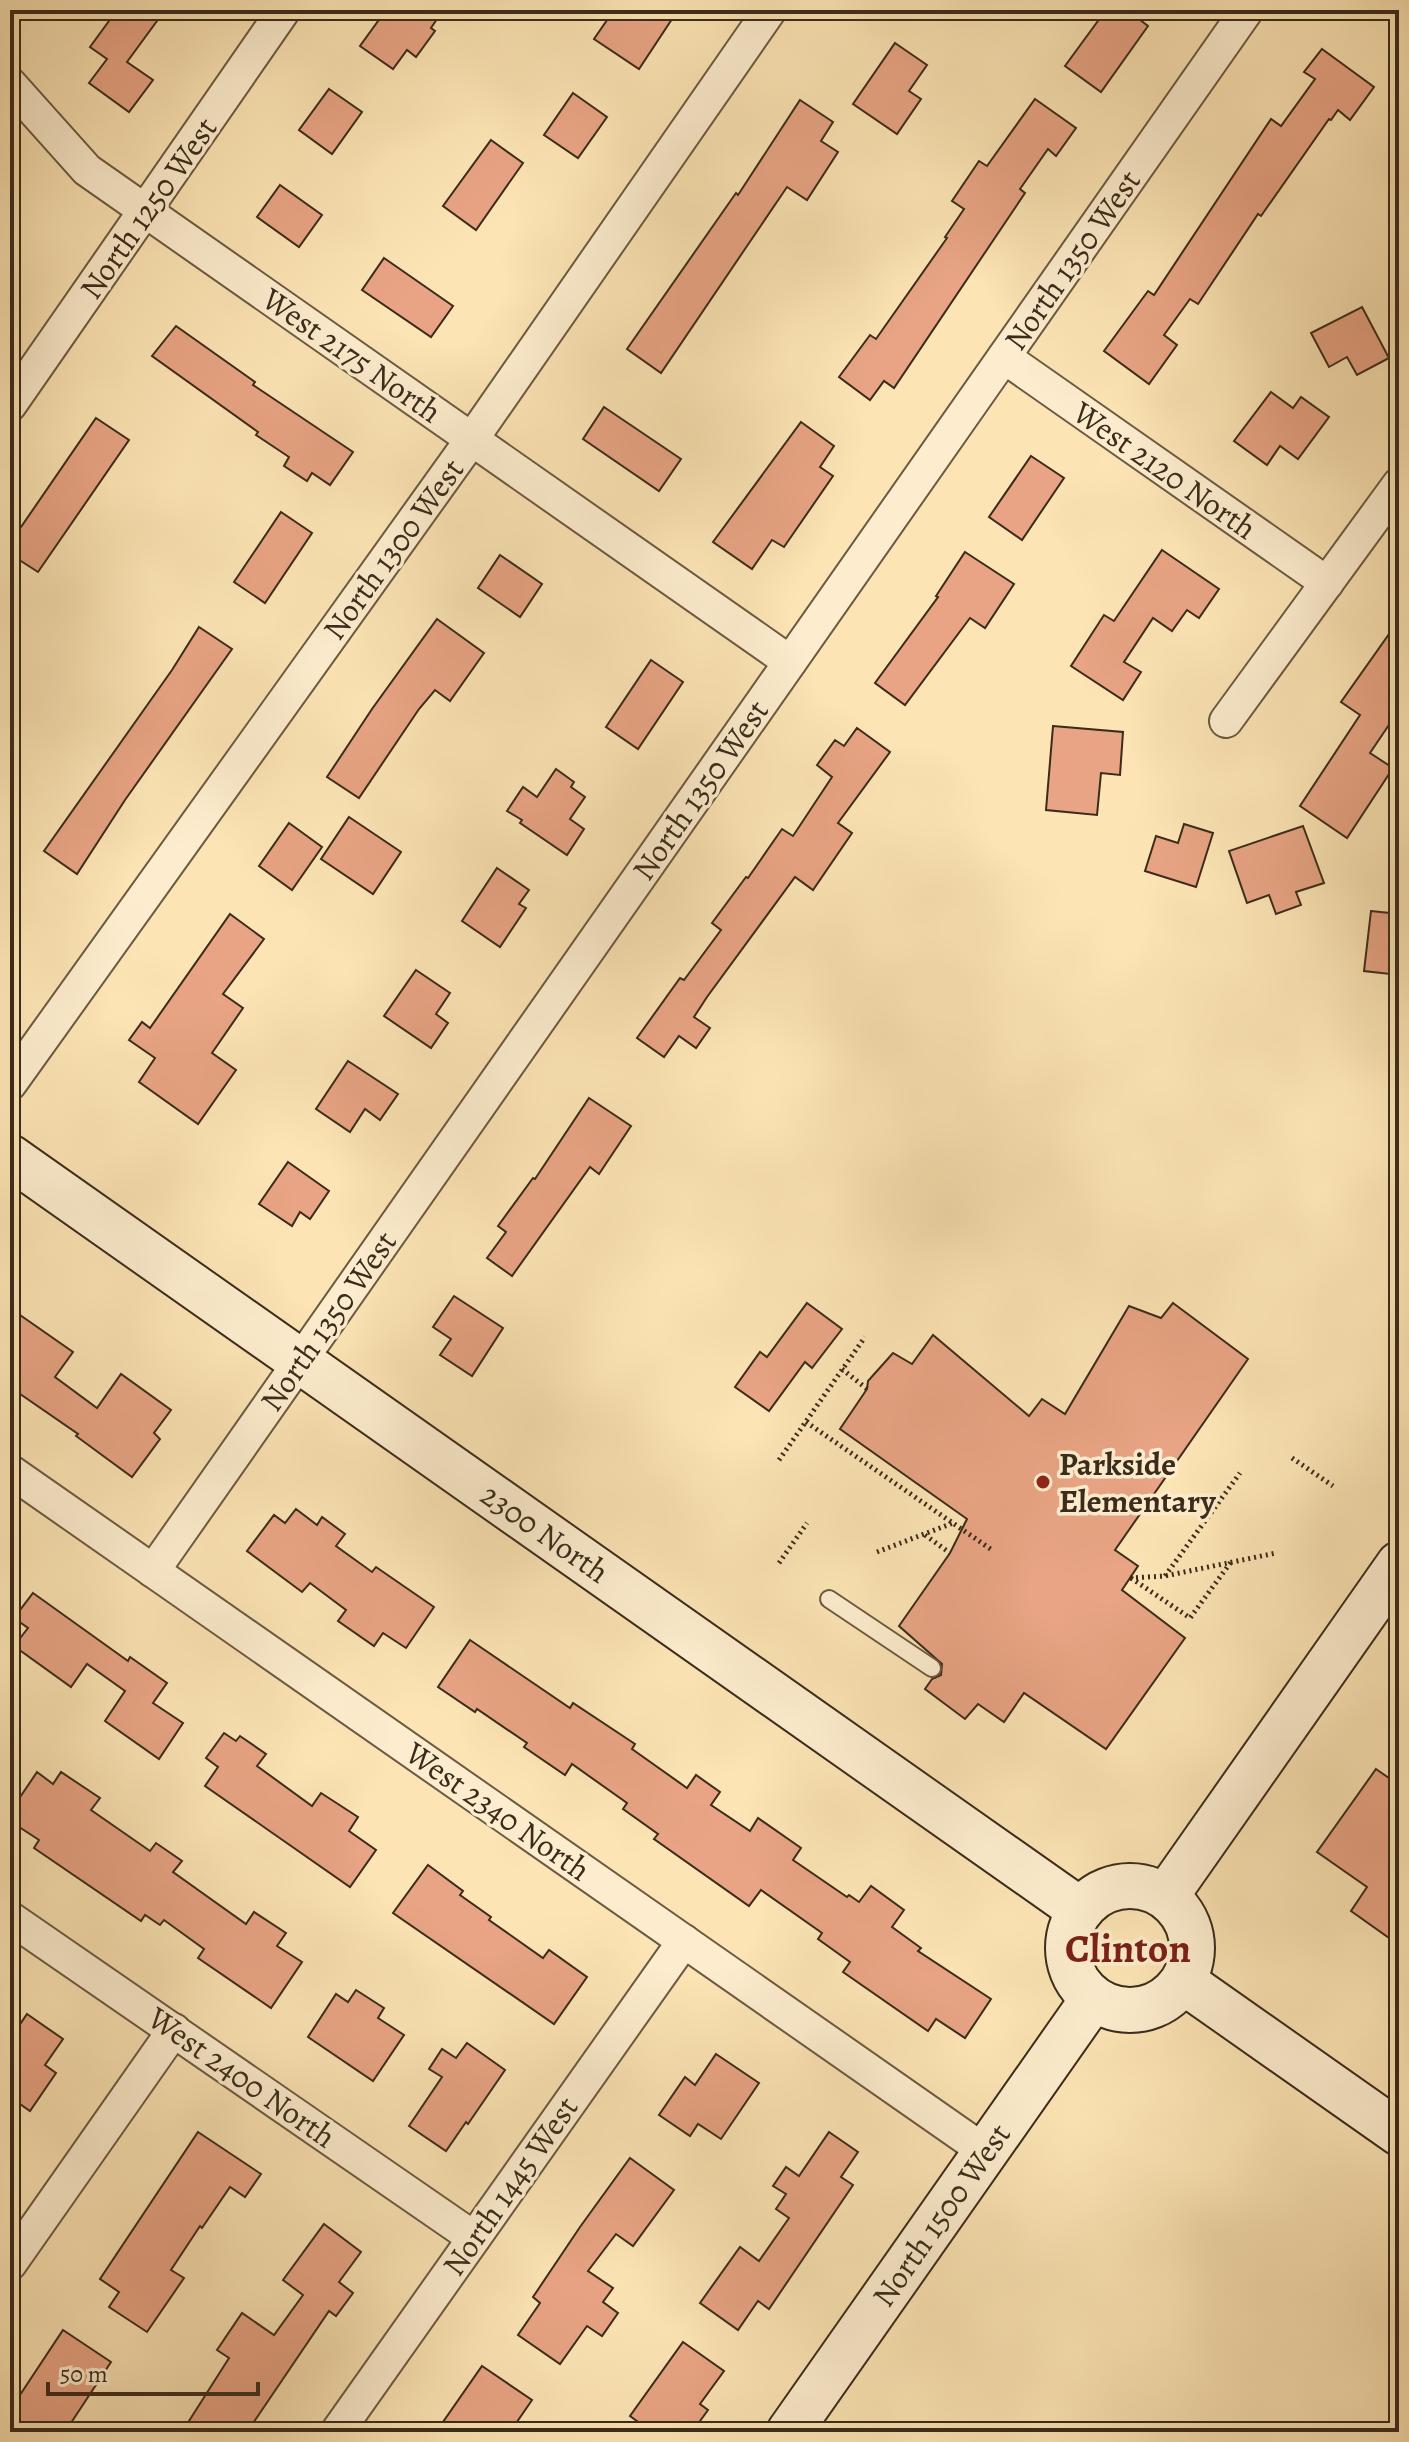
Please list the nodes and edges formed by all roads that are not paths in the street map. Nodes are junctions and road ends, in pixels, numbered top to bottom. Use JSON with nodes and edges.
{"nodes":[{"id":1,"x":284,"y":10,"type":"edge"},
{"id":2,"x":770,"y":10,"type":"edge"},
{"id":3,"x":1247,"y":10,"type":"edge"},
{"id":4,"x":10,"y":84,"type":"edge"},
{"id":5,"x":146,"y":211,"type":"junction"},
{"id":6,"x":1004,"y":357,"type":"junction"},
{"id":7,"x":10,"y":405,"type":"edge"},
{"id":8,"x":472,"y":439,"type":"junction"},
{"id":9,"x":1399,"y":484,"type":"edge"},
{"id":10,"x":1327,"y":583,"type":"junction"},
{"id":11,"x":790,"y":662,"type":"junction"},
{"id":12,"x":1226,"y":721,"type":"dead end"},
{"id":13,"x":10,"y":1084,"type":"edge"},
{"id":14,"x":10,"y":1157,"type":"edge"},
{"id":15,"x":300,"y":1361,"type":"junction"},
{"id":16,"x":10,"y":1471,"type":"edge"},
{"id":17,"x":1399,"y":1564,"type":"edge"},
{"id":18,"x":153,"y":1571,"type":"junction"},
{"id":19,"x":829,"y":1599,"type":"dead end"},
{"id":20,"x":932,"y":1668,"type":"dead end"},
{"id":21,"x":1166,"y":1896,"type":"junction"},
{"id":22,"x":1080,"y":1910,"type":"junction"},
{"id":23,"x":10,"y":1918,"type":"edge"},
{"id":24,"x":684,"y":1941,"type":"junction"},
{"id":25,"x":1184,"y":1982,"type":"junction"},
{"id":26,"x":1093,"y":1999,"type":"junction"},
{"id":27,"x":174,"y":2030,"type":"junction"},
{"id":28,"x":1399,"y":2133,"type":"edge"},
{"id":29,"x":986,"y":2152,"type":"junction"},
{"id":30,"x":474,"y":2238,"type":"junction"},
{"id":31,"x":10,"y":2264,"type":"edge"},
{"id":32,"x":337,"y":2432,"type":"edge"},
{"id":33,"x":789,"y":2432,"type":"edge"}],
"edges":[{"from":1,"to":5,"type":"street","name":"North 1250 West"},
{"from":2,"to":8,"type":"street","name":"North 1300 West"},
{"from":3,"to":6,"type":"street","name":"North 1350 West"},
{"from":4,"to":5,"type":"street","name":"West 2175 North"},
{"from":5,"to":7,"type":"street","name":"North 1250 West"},
{"from":5,"to":8,"type":"street","name":"West 2175 North"},
{"from":6,"to":10,"type":"street","name":"West 2120 North"},
{"from":6,"to":11,"type":"street","name":"North 1350 West"},
{"from":8,"to":11,"type":"street","name":"West 2175 North"},
{"from":8,"to":13,"type":"street","name":"North 1300 West"},
{"from":9,"to":10,"type":"street"},
{"from":10,"to":12,"type":"street"},
{"from":11,"to":15,"type":"street","name":"North 1350 West"},
{"from":14,"to":15,"type":"street","name":"2300 North"},
{"from":15,"to":18,"type":"street","name":"North 1350 West"},
{"from":15,"to":22,"type":"street","name":"2300 North"},
{"from":16,"to":18,"type":"street","name":"West 2340 North"},
{"from":17,"to":21,"type":"street"},
{"from":18,"to":24,"type":"street","name":"West 2340 North"},
{"from":19,"to":20,"type":"lane"},
{"from":21,"to":22,"type":"street"},
{"from":21,"to":25,"type":"street"},
{"from":22,"to":26,"type":"street"},
{"from":23,"to":27,"type":"street","name":"West 2400 North"},
{"from":24,"to":29,"type":"street","name":"West 2340 North"},
{"from":24,"to":30,"type":"street","name":"North 1445 West"},
{"from":25,"to":26,"type":"street"},
{"from":25,"to":28,"type":"street"},
{"from":26,"to":29,"type":"street","name":"North 1500 West"},
{"from":27,"to":30,"type":"street","name":"West 2400 North"},
{"from":27,"to":31,"type":"street"},
{"from":29,"to":33,"type":"street","name":"North 1500 West"},
{"from":30,"to":32,"type":"street","name":"North 1445 West"}]}
